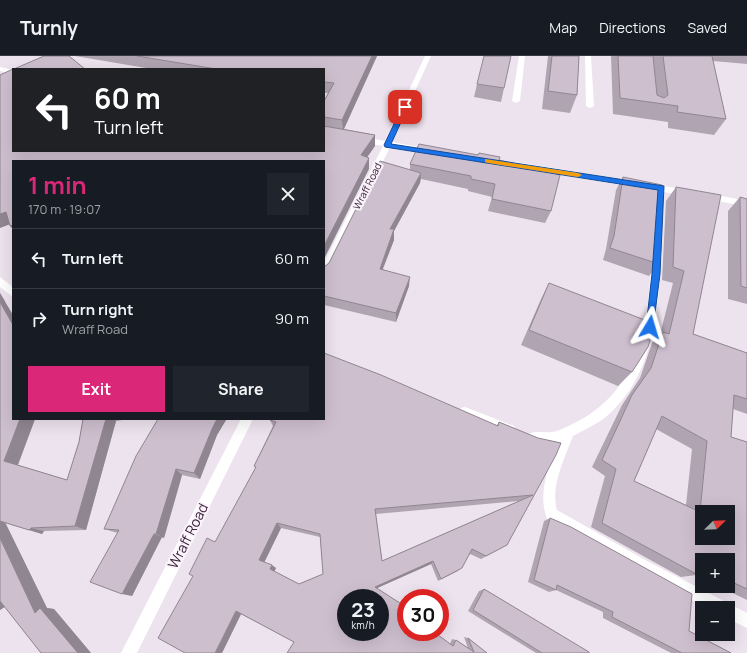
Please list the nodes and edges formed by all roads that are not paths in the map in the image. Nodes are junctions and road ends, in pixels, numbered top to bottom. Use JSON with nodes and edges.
{"nodes":[{"id":1,"x":428,"y":56,"type":"edge"},
{"id":2,"x":522,"y":56,"type":"edge"},
{"id":3,"x":588,"y":56,"type":"edge"},
{"id":4,"x":0,"y":69,"type":"edge"},
{"id":5,"x":12,"y":72,"type":"edge"},
{"id":6,"x":516,"y":101,"type":"dead end"},
{"id":7,"x":590,"y":106,"type":"dead end"},
{"id":8,"x":352,"y":138,"type":"edge"},
{"id":9,"x":387,"y":145,"type":"junction"},
{"id":10,"x":434,"y":152,"type":"edge"},
{"id":11,"x":505,"y":164,"type":"edge"},
{"id":12,"x":747,"y":204,"type":"edge"},
{"id":13,"x":658,"y":242,"type":"edge"},
{"id":14,"x":325,"y":270,"type":"edge"},
{"id":15,"x":0,"y":281,"type":"edge"},
{"id":16,"x":12,"y":292,"type":"edge"},
{"id":17,"x":454,"y":407,"type":"edge"},
{"id":18,"x":243,"y":420,"type":"edge"},
{"id":19,"x":568,"y":432,"type":"junction"},
{"id":20,"x":709,"y":601,"type":"edge"},
{"id":21,"x":735,"y":615,"type":"edge"},
{"id":22,"x":747,"y":621,"type":"edge"},
{"id":23,"x":129,"y":653,"type":"edge"}],
"edges":[{"from":1,"to":9,"type":"street","name":"Wraff Road"},
{"from":2,"to":6,"type":"street"},
{"from":3,"to":7,"type":"street"},
{"from":4,"to":5,"type":"street"},
{"from":8,"to":9,"type":"street"},
{"from":9,"to":10,"type":"street"},
{"from":9,"to":14,"type":"street","name":"Wraff Road"},
{"from":11,"to":12,"type":"street"},
{"from":13,"to":19,"type":"street"},
{"from":15,"to":16,"type":"street"},
{"from":17,"to":19,"type":"street"},
{"from":18,"to":23,"type":"street","name":"Wraff Road"},
{"from":19,"to":20,"type":"street"},
{"from":21,"to":22,"type":"street"}]}
